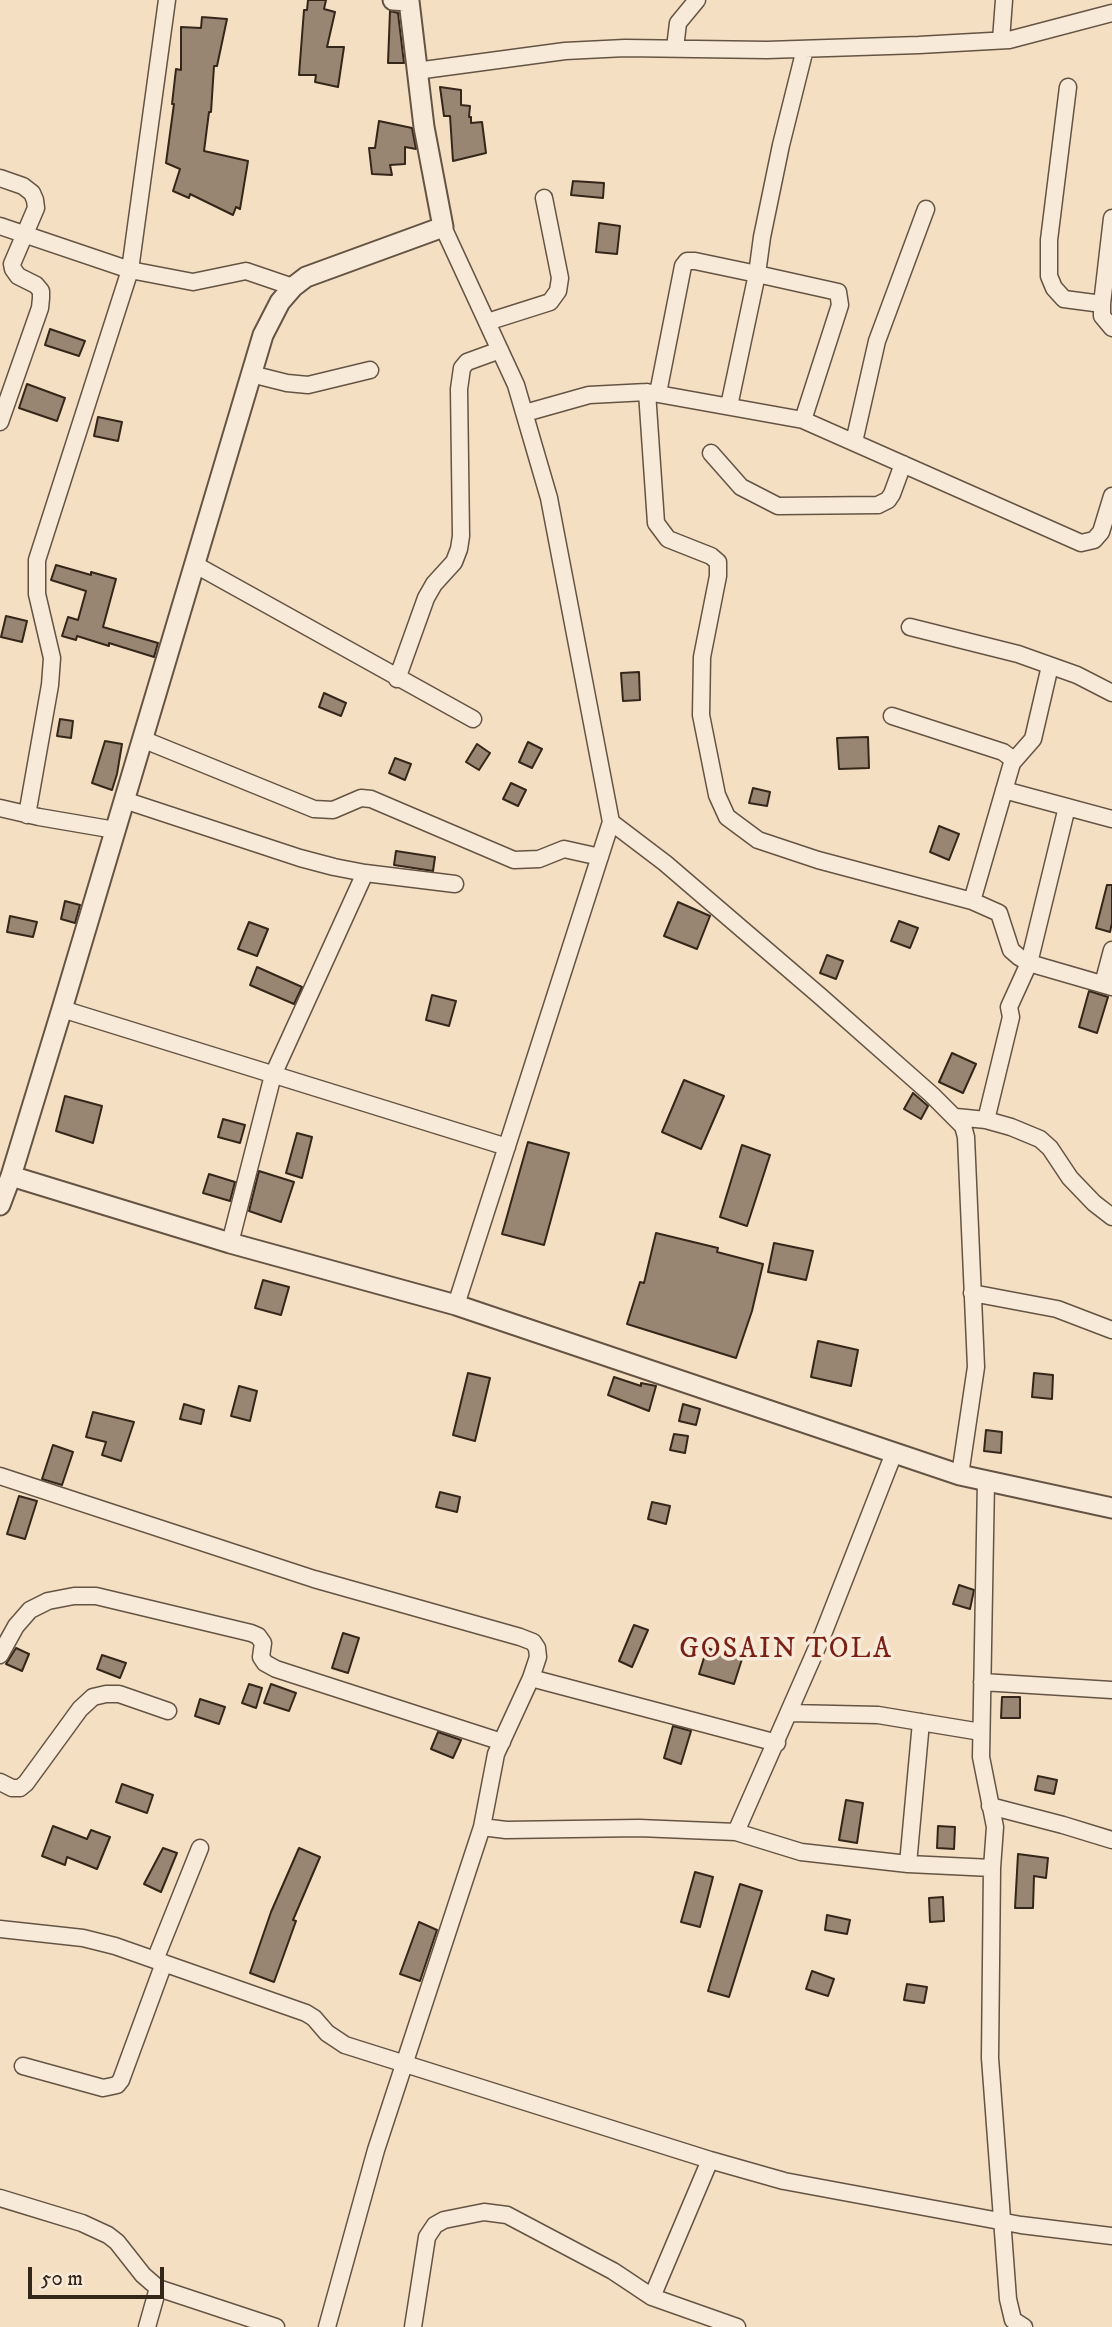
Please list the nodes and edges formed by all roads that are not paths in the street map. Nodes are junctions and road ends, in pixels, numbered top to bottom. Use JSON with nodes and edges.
{"nodes":[{"id":1,"x":167,"y":0,"type":"edge"},
{"id":2,"x":404,"y":0,"type":"edge"},
{"id":3,"x":697,"y":0,"type":"edge"},
{"id":4,"x":1004,"y":0,"type":"edge"},
{"id":5,"x":1112,"y":13,"type":"edge"},
{"id":6,"x":1002,"y":40,"type":"junction"},
{"id":7,"x":675,"y":48,"type":"junction"},
{"id":8,"x":805,"y":49,"type":"junction"},
{"id":9,"x":416,"y":71,"type":"junction"},
{"id":10,"x":1068,"y":88,"type":"dead end"},
{"id":11,"x":0,"y":178,"type":"edge"},
{"id":12,"x":544,"y":198,"type":"dead end"},
{"id":13,"x":926,"y":209,"type":"dead end"},
{"id":14,"x":1112,"y":218,"type":"edge"},
{"id":15,"x":0,"y":226,"type":"edge"},
{"id":16,"x":443,"y":227,"type":"junction"},
{"id":17,"x":25,"y":234,"type":"junction"},
{"id":18,"x":130,"y":270,"type":"junction"},
{"id":19,"x":757,"y":274,"type":"junction"},
{"id":20,"x":293,"y":287,"type":"junction"},
{"id":21,"x":1102,"y":304,"type":"junction"},
{"id":22,"x":487,"y":321,"type":"junction"},
{"id":23,"x":1112,"y":328,"type":"edge"},
{"id":24,"x":500,"y":350,"type":"junction"},
{"id":25,"x":370,"y":370,"type":"dead end"},
{"id":26,"x":251,"y":374,"type":"junction"},
{"id":27,"x":652,"y":393,"type":"junction"},
{"id":28,"x":729,"y":406,"type":"junction"},
{"id":29,"x":525,"y":414,"type":"junction"},
{"id":30,"x":803,"y":419,"type":"junction"},
{"id":31,"x":0,"y":422,"type":"edge"},
{"id":32,"x":854,"y":442,"type":"junction"},
{"id":33,"x":710,"y":453,"type":"dead end"},
{"id":34,"x":902,"y":464,"type":"junction"},
{"id":35,"x":1112,"y":496,"type":"edge"},
{"id":36,"x":194,"y":564,"type":"junction"},
{"id":37,"x":910,"y":627,"type":"dead end"},
{"id":38,"x":1050,"y":666,"type":"junction"},
{"id":39,"x":397,"y":679,"type":"junction"},
{"id":40,"x":1112,"y":693,"type":"edge"},
{"id":41,"x":892,"y":716,"type":"dead end"},
{"id":42,"x":473,"y":719,"type":"dead end"},
{"id":43,"x":142,"y":739,"type":"junction"},
{"id":44,"x":1012,"y":763,"type":"junction"},
{"id":45,"x":1004,"y":790,"type":"junction"},
{"id":46,"x":124,"y":800,"type":"junction"},
{"id":47,"x":1067,"y":807,"type":"junction"},
{"id":48,"x":0,"y":808,"type":"edge"},
{"id":49,"x":27,"y":814,"type":"junction"},
{"id":50,"x":1112,"y":819,"type":"edge"},
{"id":51,"x":611,"y":822,"type":"junction"},
{"id":52,"x":115,"y":830,"type":"junction"},
{"id":53,"x":600,"y":858,"type":"junction"},
{"id":54,"x":365,"y":873,"type":"junction"},
{"id":55,"x":455,"y":884,"type":"dead end"},
{"id":56,"x":972,"y":901,"type":"junction"},
{"id":57,"x":1112,"y":950,"type":"edge"},
{"id":58,"x":1030,"y":963,"type":"junction"},
{"id":59,"x":1108,"y":986,"type":"edge"},
{"id":60,"x":62,"y":1009,"type":"junction"},
{"id":61,"x":273,"y":1074,"type":"junction"},
{"id":62,"x":956,"y":1117,"type":"junction"},
{"id":63,"x":986,"y":1120,"type":"junction"},
{"id":64,"x":507,"y":1147,"type":"junction"},
{"id":65,"x":6,"y":1174,"type":"edge"},
{"id":66,"x":0,"y":1205,"type":"edge"},
{"id":67,"x":1112,"y":1217,"type":"edge"},
{"id":68,"x":230,"y":1243,"type":"junction"},
{"id":69,"x":972,"y":1293,"type":"junction"},
{"id":70,"x":456,"y":1305,"type":"junction"},
{"id":71,"x":1112,"y":1330,"type":"edge"},
{"id":72,"x":894,"y":1453,"type":"junction"},
{"id":73,"x":960,"y":1475,"type":"junction"},
{"id":74,"x":0,"y":1476,"type":"edge"},
{"id":75,"x":986,"y":1480,"type":"junction"},
{"id":76,"x":1112,"y":1508,"type":"edge"},
{"id":77,"x":0,"y":1655,"type":"edge"},
{"id":78,"x":531,"y":1678,"type":"junction"},
{"id":79,"x":982,"y":1682,"type":"junction"},
{"id":80,"x":1112,"y":1690,"type":"edge"},
{"id":81,"x":168,"y":1711,"type":"dead end"},
{"id":82,"x":790,"y":1713,"type":"junction"},
{"id":83,"x":921,"y":1722,"type":"junction"},
{"id":84,"x":981,"y":1732,"type":"junction"},
{"id":85,"x":502,"y":1742,"type":"junction"},
{"id":86,"x":777,"y":1743,"type":"junction"},
{"id":87,"x":0,"y":1782,"type":"edge"},
{"id":88,"x":990,"y":1806,"type":"junction"},
{"id":89,"x":482,"y":1827,"type":"junction"},
{"id":90,"x":736,"y":1832,"type":"junction"},
{"id":91,"x":1112,"y":1840,"type":"edge"},
{"id":92,"x":200,"y":1848,"type":"dead end"},
{"id":93,"x":908,"y":1864,"type":"junction"},
{"id":94,"x":992,"y":1868,"type":"junction"},
{"id":95,"x":0,"y":1929,"type":"edge"},
{"id":96,"x":160,"y":1961,"type":"junction"},
{"id":97,"x":404,"y":2064,"type":"junction"},
{"id":98,"x":23,"y":2066,"type":"dead end"},
{"id":99,"x":710,"y":2160,"type":"junction"},
{"id":100,"x":0,"y":2198,"type":"edge"},
{"id":101,"x":1002,"y":2221,"type":"junction"},
{"id":102,"x":1112,"y":2236,"type":"edge"},
{"id":103,"x":158,"y":2288,"type":"junction"},
{"id":104,"x":652,"y":2297,"type":"junction"},
{"id":105,"x":329,"y":2326,"type":"edge"},
{"id":106,"x":147,"y":2327,"type":"edge"},
{"id":107,"x":276,"y":2327,"type":"edge"},
{"id":108,"x":413,"y":2327,"type":"edge"},
{"id":109,"x":737,"y":2327,"type":"edge"},
{"id":110,"x":1024,"y":2327,"type":"edge"}],
"edges":[{"from":1,"to":18,"type":"street"},
{"from":2,"to":9,"type":"street"},
{"from":3,"to":7,"type":"street"},
{"from":4,"to":6,"type":"street"},
{"from":5,"to":6,"type":"street"},
{"from":6,"to":8,"type":"street"},
{"from":7,"to":8,"type":"street"},
{"from":7,"to":9,"type":"street"},
{"from":8,"to":19,"type":"street"},
{"from":9,"to":16,"type":"street"},
{"from":10,"to":21,"type":"street"},
{"from":11,"to":17,"type":"street"},
{"from":12,"to":22,"type":"street"},
{"from":13,"to":32,"type":"street"},
{"from":14,"to":21,"type":"street"},
{"from":15,"to":17,"type":"street"},
{"from":16,"to":20,"type":"street"},
{"from":16,"to":22,"type":"street"},
{"from":17,"to":18,"type":"street"},
{"from":17,"to":31,"type":"street"},
{"from":18,"to":20,"type":"street"},
{"from":18,"to":49,"type":"street"},
{"from":19,"to":27,"type":"street"},
{"from":19,"to":28,"type":"street"},
{"from":19,"to":30,"type":"street"},
{"from":20,"to":26,"type":"street"},
{"from":21,"to":23,"type":"street"},
{"from":22,"to":24,"type":"street"},
{"from":24,"to":29,"type":"street"},
{"from":24,"to":39,"type":"street"},
{"from":25,"to":26,"type":"street"},
{"from":26,"to":36,"type":"street"},
{"from":27,"to":28,"type":"street"},
{"from":27,"to":29,"type":"street"},
{"from":27,"to":56,"type":"street"},
{"from":28,"to":30,"type":"street"},
{"from":29,"to":51,"type":"street"},
{"from":30,"to":32,"type":"street"},
{"from":32,"to":34,"type":"street"},
{"from":33,"to":34,"type":"street"},
{"from":34,"to":35,"type":"street"},
{"from":36,"to":39,"type":"street"},
{"from":36,"to":43,"type":"street"},
{"from":37,"to":38,"type":"street"},
{"from":38,"to":40,"type":"street"},
{"from":38,"to":44,"type":"street"},
{"from":39,"to":42,"type":"street"},
{"from":41,"to":44,"type":"street"},
{"from":43,"to":46,"type":"street"},
{"from":43,"to":53,"type":"street"},
{"from":44,"to":45,"type":"street"},
{"from":45,"to":47,"type":"street"},
{"from":45,"to":56,"type":"street"},
{"from":46,"to":52,"type":"street"},
{"from":46,"to":54,"type":"street"},
{"from":47,"to":50,"type":"street"},
{"from":47,"to":58,"type":"street"},
{"from":48,"to":49,"type":"street"},
{"from":49,"to":52,"type":"street"},
{"from":51,"to":53,"type":"street"},
{"from":51,"to":62,"type":"street"},
{"from":52,"to":60,"type":"street"},
{"from":53,"to":64,"type":"street"},
{"from":54,"to":55,"type":"street"},
{"from":54,"to":61,"type":"street"},
{"from":56,"to":58,"type":"street"},
{"from":57,"to":59,"type":"street"},
{"from":58,"to":59,"type":"street"},
{"from":58,"to":63,"type":"street"},
{"from":60,"to":61,"type":"street"},
{"from":60,"to":65,"type":"street"},
{"from":61,"to":64,"type":"street"},
{"from":61,"to":68,"type":"street"},
{"from":62,"to":63,"type":"street"},
{"from":62,"to":69,"type":"street"},
{"from":63,"to":67,"type":"street"},
{"from":64,"to":70,"type":"street"},
{"from":65,"to":66,"type":"street"},
{"from":65,"to":68,"type":"street"},
{"from":68,"to":70,"type":"street"},
{"from":69,"to":71,"type":"street"},
{"from":69,"to":73,"type":"street"},
{"from":70,"to":72,"type":"street"},
{"from":72,"to":73,"type":"street"},
{"from":72,"to":82,"type":"street"},
{"from":73,"to":75,"type":"street"},
{"from":74,"to":78,"type":"street"},
{"from":75,"to":76,"type":"street"},
{"from":75,"to":79,"type":"street"},
{"from":77,"to":85,"type":"street"},
{"from":78,"to":85,"type":"street"},
{"from":78,"to":86,"type":"street"},
{"from":79,"to":80,"type":"street"},
{"from":79,"to":84,"type":"street"},
{"from":81,"to":87,"type":"street"},
{"from":82,"to":83,"type":"street"},
{"from":82,"to":86,"type":"street"},
{"from":83,"to":84,"type":"street"},
{"from":83,"to":93,"type":"street"},
{"from":84,"to":88,"type":"street"},
{"from":85,"to":89,"type":"street"},
{"from":86,"to":90,"type":"street"},
{"from":88,"to":91,"type":"street"},
{"from":88,"to":94,"type":"street"},
{"from":89,"to":90,"type":"street"},
{"from":89,"to":97,"type":"street"},
{"from":90,"to":93,"type":"street"},
{"from":92,"to":96,"type":"street"},
{"from":93,"to":94,"type":"street"},
{"from":94,"to":101,"type":"street"},
{"from":95,"to":96,"type":"street"},
{"from":96,"to":97,"type":"street"},
{"from":96,"to":98,"type":"street"},
{"from":97,"to":99,"type":"street"},
{"from":97,"to":105,"type":"street"},
{"from":99,"to":101,"type":"street"},
{"from":99,"to":104,"type":"street"},
{"from":100,"to":103,"type":"street"},
{"from":101,"to":102,"type":"street"},
{"from":101,"to":110,"type":"street"},
{"from":103,"to":106,"type":"street"},
{"from":103,"to":107,"type":"street"},
{"from":104,"to":108,"type":"street"},
{"from":104,"to":109,"type":"street"}]}
